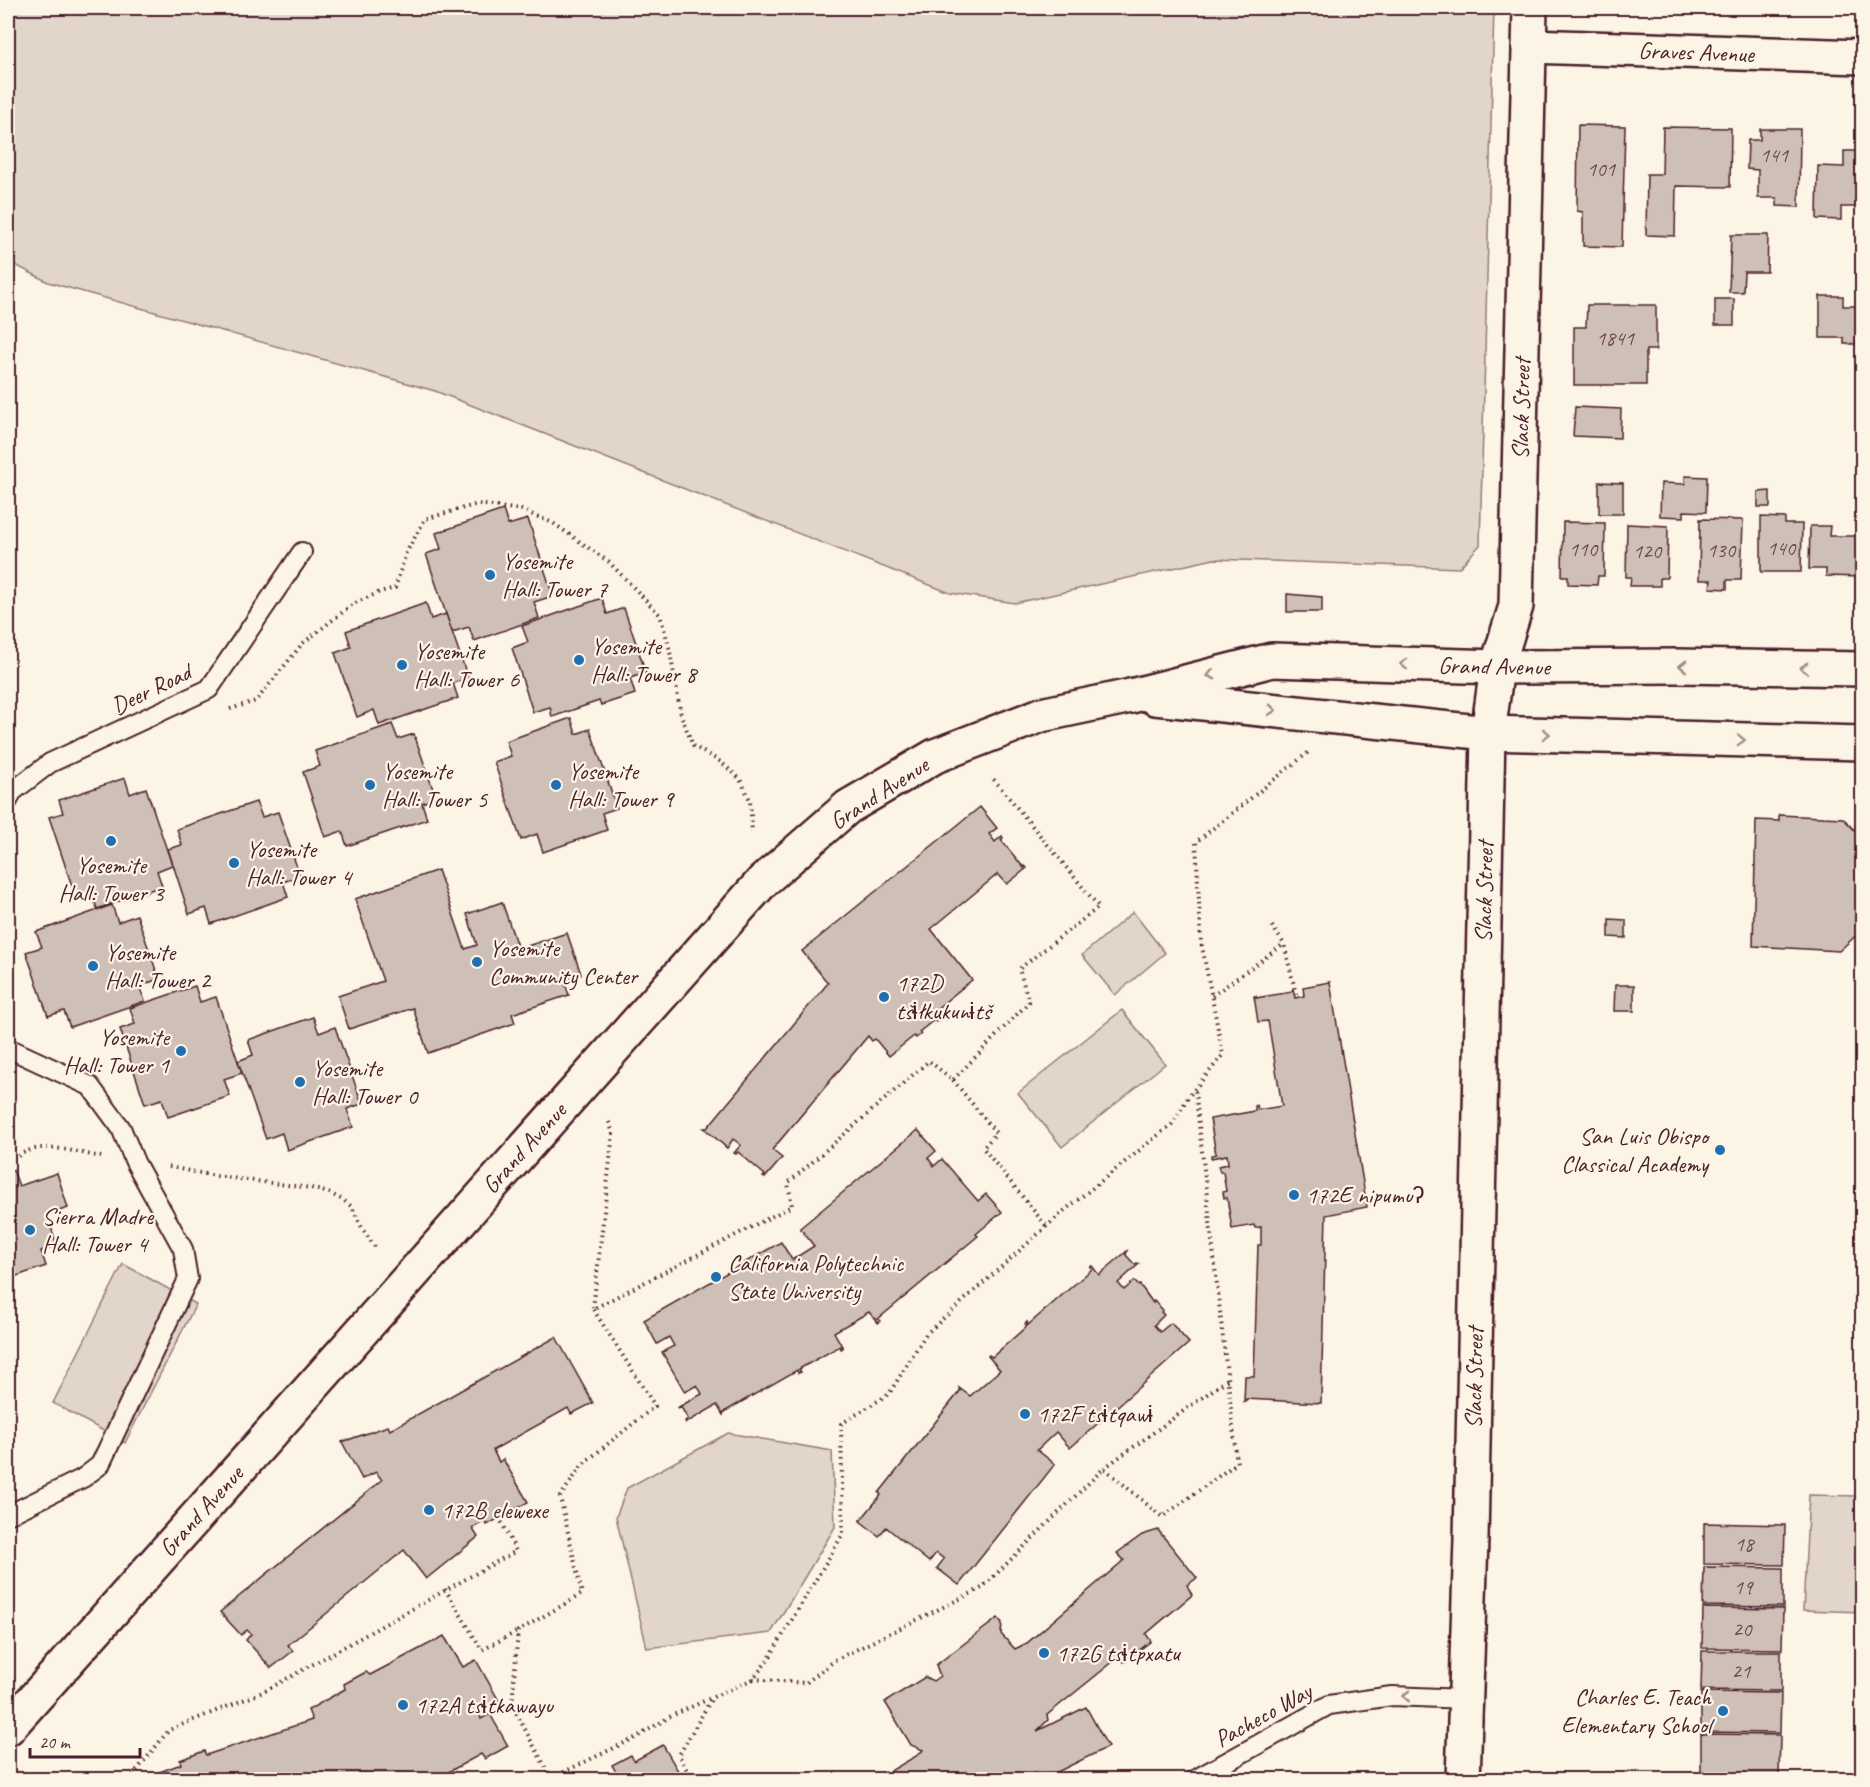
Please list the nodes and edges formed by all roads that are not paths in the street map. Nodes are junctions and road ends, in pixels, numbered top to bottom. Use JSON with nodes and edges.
{"nodes":[{"id":1,"x":1530,"y":8,"type":"edge"},
{"id":2,"x":1529,"y":46,"type":"junction"},
{"id":3,"x":1863,"y":57,"type":"edge"},
{"id":4,"x":302,"y":552,"type":"dead end"},
{"id":5,"x":1497,"y":667,"type":"junction"},
{"id":6,"x":1863,"y":669,"type":"edge"},
{"id":7,"x":1131,"y":696,"type":"junction"},
{"id":8,"x":1488,"y":733,"type":"junction"},
{"id":9,"x":1863,"y":743,"type":"edge"},
{"id":10,"x":8,"y":801,"type":"edge"},
{"id":11,"x":8,"y":1048,"type":"edge"},
{"id":12,"x":8,"y":1515,"type":"edge"},
{"id":13,"x":1465,"y":1699,"type":"junction"},
{"id":14,"x":8,"y":1728,"type":"edge"},
{"id":15,"x":1194,"y":1779,"type":"edge"},
{"id":16,"x":1463,"y":1779,"type":"edge"}],
"edges":[{"from":1,"to":2,"type":"street","name":"Slack Street"},
{"from":2,"to":3,"type":"street","name":"Graves Avenue"},
{"from":2,"to":5,"type":"street","name":"Slack Street"},
{"from":4,"to":10,"type":"lane","name":"Deer Road"},
{"from":6,"to":5,"type":"street","name":"Grand Avenue","one_way":true},
{"from":5,"to":7,"type":"street","name":"Grand Avenue","one_way":true},
{"from":5,"to":8,"type":"street","name":"Slack Street"},
{"from":7,"to":8,"type":"street","name":"Grand Avenue","one_way":true},
{"from":7,"to":14,"type":"street","name":"Grand Avenue"},
{"from":8,"to":9,"type":"street","name":"Grand Avenue","one_way":true},
{"from":8,"to":13,"type":"street","name":"Slack Street"},
{"from":11,"to":12,"type":"lane"},
{"from":13,"to":15,"type":"lane","name":"Pacheco Way","one_way":true},
{"from":13,"to":16,"type":"street","name":"Slack Street"}]}
